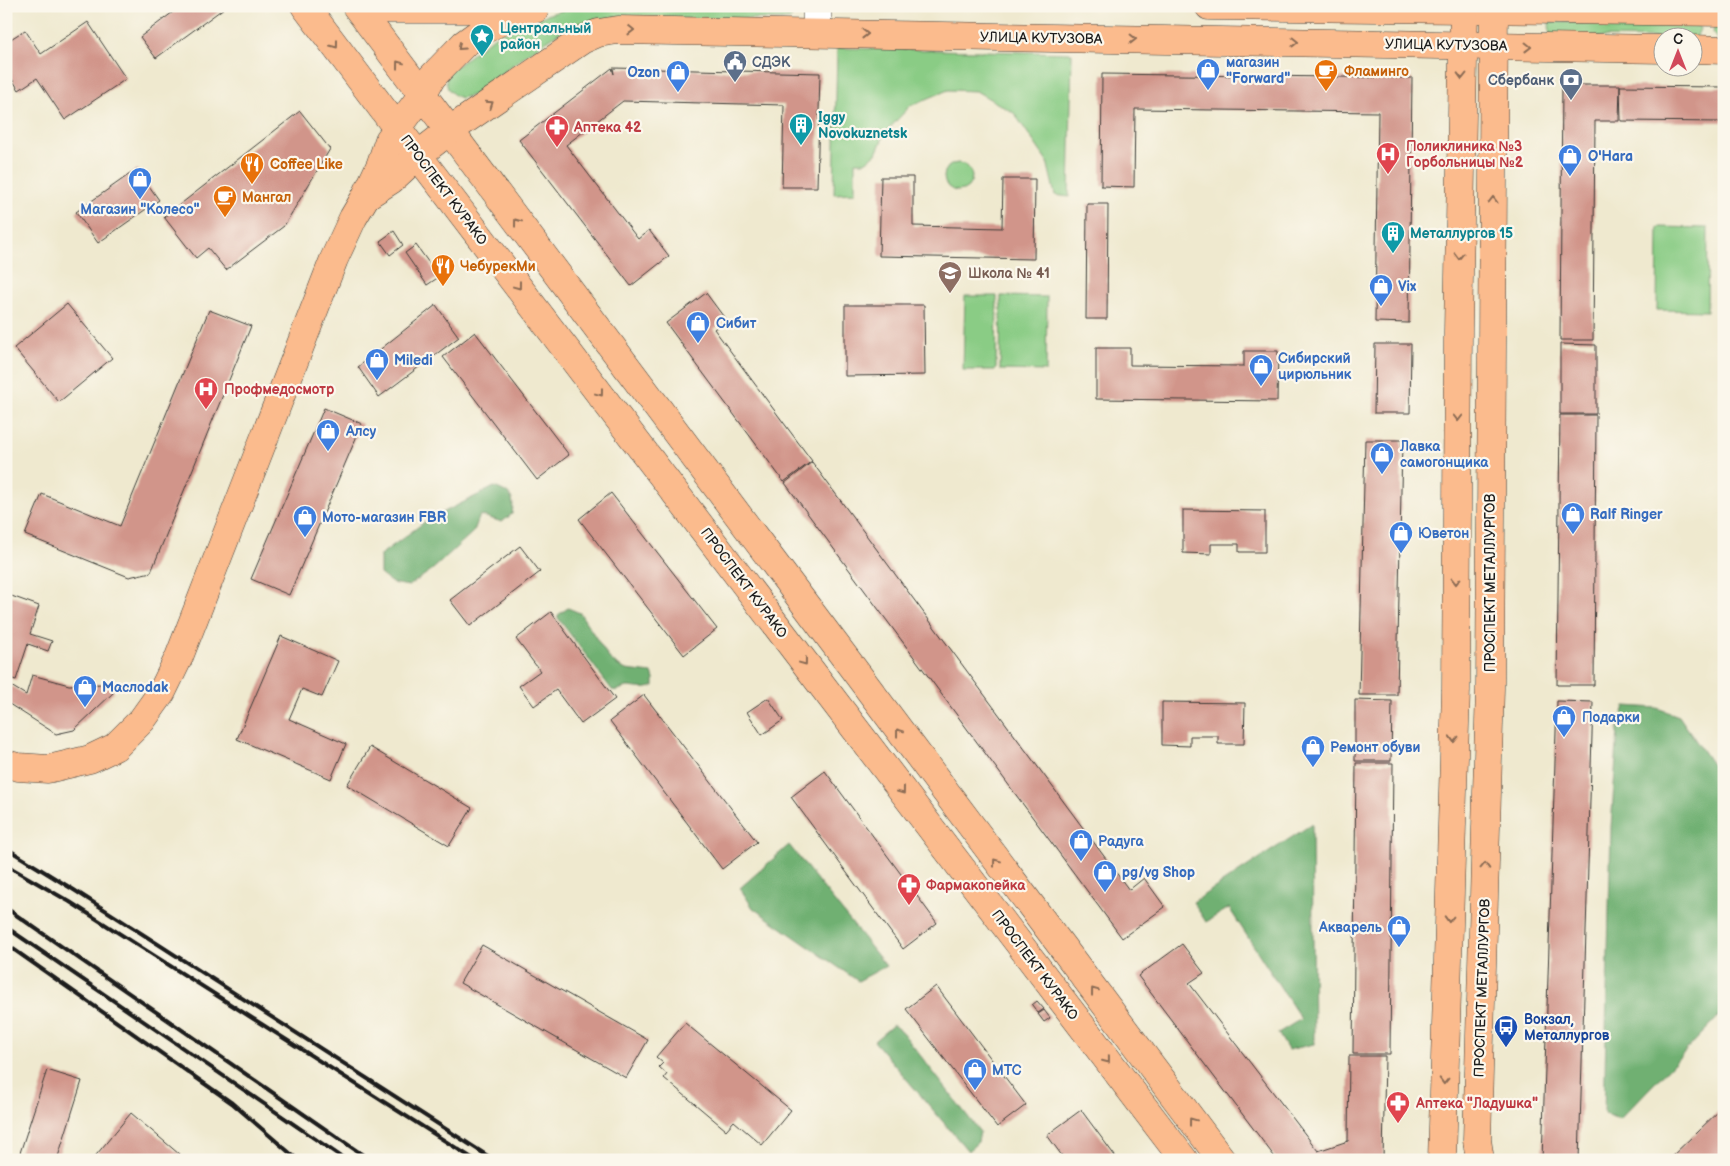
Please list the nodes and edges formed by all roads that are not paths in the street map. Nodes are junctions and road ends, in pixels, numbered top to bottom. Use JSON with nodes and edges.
{"nodes":[{"id":1,"x":306,"y":6,"type":"edge"},
{"id":2,"x":356,"y":6,"type":"edge"},
{"id":3,"x":373,"y":6,"type":"edge"},
{"id":4,"x":817,"y":6,"type":"edge"},
{"id":5,"x":1209,"y":6,"type":"edge"},
{"id":6,"x":541,"y":7,"type":"edge"},
{"id":7,"x":1464,"y":8,"type":"edge"},
{"id":8,"x":1494,"y":8,"type":"edge"},
{"id":9,"x":1724,"y":12,"type":"edge"},
{"id":10,"x":817,"y":34,"type":"junction"},
{"id":11,"x":1462,"y":45,"type":"junction"},
{"id":12,"x":1494,"y":46,"type":"junction"},
{"id":13,"x":1652,"y":49,"type":"edge"},
{"id":14,"x":1702,"y":50,"type":"edge"},
{"id":15,"x":1724,"y":50,"type":"edge"},
{"id":16,"x":422,"y":95,"type":"junction"},
{"id":17,"x":397,"y":128,"type":"junction"},
{"id":18,"x":450,"y":131,"type":"junction"},
{"id":19,"x":418,"y":155,"type":"junction"},
{"id":20,"x":366,"y":196,"type":"junction"},
{"id":21,"x":6,"y":764,"type":"edge"},
{"id":22,"x":1184,"y":1160,"type":"edge"},
{"id":23,"x":1222,"y":1160,"type":"edge"},
{"id":24,"x":1442,"y":1160,"type":"edge"},
{"id":25,"x":1480,"y":1160,"type":"edge"}],
"edges":[{"from":1,"to":17,"type":"main road","name":"ПРОСПЕКТ КУРАКО","one_way":true},
{"from":16,"to":2,"type":"main road","one_way":true},
{"from":3,"to":6,"type":"main road"},
{"from":4,"to":10,"type":"street"},
{"from":5,"to":7,"type":"main road"},
{"from":6,"to":16,"type":"main road","one_way":true},
{"from":7,"to":8,"type":"main road"},
{"from":7,"to":11,"type":"main road"},
{"from":8,"to":9,"type":"main road"},
{"from":8,"to":12,"type":"main road","name":"ПРОСПЕКТ МЕТАЛЛУРГОВ"},
{"from":10,"to":11,"type":"main road","name":"УЛИЦА КУТУЗОВА","one_way":true},
{"from":18,"to":10,"type":"main road","name":"УЛИЦА КУТУЗОВА","one_way":true},
{"from":11,"to":12,"type":"main road","name":"УЛИЦА КУТУЗОВА"},
{"from":11,"to":24,"type":"main road","one_way":true},
{"from":12,"to":13,"type":"main road","name":"УЛИЦА КУТУЗОВА","one_way":true},
{"from":25,"to":12,"type":"main road","name":"ПРОСПЕКТ МЕТАЛЛУРГОВ","one_way":true},
{"from":14,"to":15,"type":"main road"},
{"from":16,"to":17,"type":"main road"},
{"from":16,"to":18,"type":"main road"},
{"from":17,"to":19,"type":"main road","name":"ПРОСПЕКТ КУРАКО"},
{"from":17,"to":20,"type":"main road"},
{"from":18,"to":19,"type":"main road","name":"УЛИЦА КУТУЗОВА"},
{"from":23,"to":18,"type":"main road","one_way":true},
{"from":19,"to":20,"type":"main road","name":"УЛИЦА КУТУЗОВА"},
{"from":19,"to":22,"type":"main road","name":"ПРОСПЕКТ КУРАКО","one_way":true},
{"from":20,"to":21,"type":"main road"}]}
